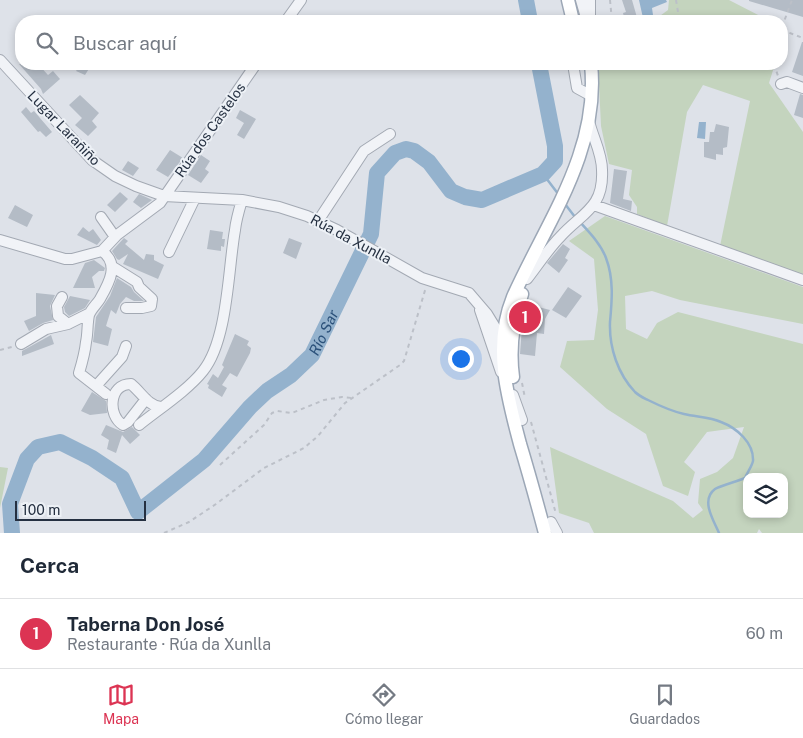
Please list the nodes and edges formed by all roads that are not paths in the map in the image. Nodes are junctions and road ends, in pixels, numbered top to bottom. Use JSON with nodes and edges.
{"nodes":[{"id":1,"x":300,"y":0,"type":"edge"},
{"id":2,"x":590,"y":0,"type":"edge"},
{"id":3,"x":572,"y":1,"type":"edge"},
{"id":4,"x":290,"y":15,"type":"edge"},
{"id":5,"x":575,"y":15,"type":"edge"},
{"id":6,"x":586,"y":15,"type":"edge"},
{"id":7,"x":590,"y":15,"type":"edge"},
{"id":8,"x":0,"y":60,"type":"edge"},
{"id":9,"x":252,"y":70,"type":"edge"},
{"id":10,"x":574,"y":70,"type":"edge"},
{"id":11,"x":590,"y":70,"type":"edge"},
{"id":12,"x":590,"y":70,"type":"edge"},
{"id":13,"x":780,"y":80,"type":"road end"},
{"id":14,"x":803,"y":88,"type":"edge"},
{"id":15,"x":588,"y":94,"type":"junction"},
{"id":16,"x":589,"y":120,"type":"junction"},
{"id":17,"x":390,"y":134,"type":"dead end"},
{"id":18,"x":164,"y":196,"type":"junction"},
{"id":19,"x":195,"y":198,"type":"junction"},
{"id":20,"x":242,"y":200,"type":"junction"},
{"id":21,"x":590,"y":209,"type":"junction"},
{"id":22,"x":101,"y":217,"type":"dead end"},
{"id":23,"x":318,"y":221,"type":"junction"},
{"id":24,"x":547,"y":231,"type":"junction"},
{"id":25,"x":115,"y":237,"type":"junction"},
{"id":26,"x":0,"y":240,"type":"edge"},
{"id":27,"x":102,"y":251,"type":"junction"},
{"id":28,"x":169,"y":252,"type":"dead end"},
{"id":29,"x":113,"y":268,"type":"junction"},
{"id":30,"x":803,"y":280,"type":"edge"},
{"id":31,"x":526,"y":284,"type":"junction"},
{"id":32,"x":62,"y":297,"type":"dead end"},
{"id":33,"x":513,"y":297,"type":"junction"},
{"id":34,"x":478,"y":304,"type":"junction"},
{"id":35,"x":126,"y":308,"type":"dead end"},
{"id":36,"x":506,"y":309,"type":"junction"},
{"id":37,"x":90,"y":314,"type":"junction"},
{"id":38,"x":487,"y":314,"type":"junction"},
{"id":39,"x":68,"y":324,"type":"junction"},
{"id":40,"x":498,"y":336,"type":"junction"},
{"id":41,"x":21,"y":344,"type":"road end"},
{"id":42,"x":126,"y":346,"type":"dead end"},
{"id":43,"x":506,"y":384,"type":"junction"},
{"id":44,"x":96,"y":386,"type":"junction"},
{"id":45,"x":106,"y":394,"type":"dead end"},
{"id":46,"x":146,"y":398,"type":"dead end"},
{"id":47,"x":161,"y":407,"type":"junction"},
{"id":48,"x":526,"y":420,"type":"junction"},
{"id":49,"x":139,"y":425,"type":"dead end"},
{"id":50,"x":553,"y":527,"type":"edge"}],
"edges":[{"from":1,"to":4,"type":"street"},
{"from":2,"to":7,"type":"street"},
{"from":3,"to":5,"type":"main road"},
{"from":3,"to":6,"type":"street"},
{"from":8,"to":18,"type":"street","name":"Lugar Larañiño"},
{"from":9,"to":18,"type":"street","name":"Rúa dos Castelos"},
{"from":10,"to":15,"type":"street"},
{"from":11,"to":15,"type":"main road"},
{"from":12,"to":16,"type":"main road"},
{"from":13,"to":14,"type":"street"},
{"from":15,"to":16,"type":"main road"},
{"from":16,"to":21,"type":"street"},
{"from":16,"to":24,"type":"main road"},
{"from":17,"to":23,"type":"street"},
{"from":18,"to":19,"type":"street","name":"Rúa da Xunlla"},
{"from":18,"to":25,"type":"street"},
{"from":19,"to":20,"type":"street","name":"Rúa da Xunlla"},
{"from":19,"to":28,"type":"street"},
{"from":20,"to":23,"type":"street","name":"Rúa da Xunlla"},
{"from":20,"to":47,"type":"street"},
{"from":21,"to":30,"type":"street"},
{"from":21,"to":31,"type":"street"},
{"from":22,"to":25,"type":"street"},
{"from":23,"to":34,"type":"street","name":"Rúa da Xunlla"},
{"from":24,"to":31,"type":"main road"},
{"from":24,"to":33,"type":"main road"},
{"from":25,"to":27,"type":"street"},
{"from":26,"to":27,"type":"street"},
{"from":27,"to":29,"type":"street"},
{"from":29,"to":35,"type":"street"},
{"from":29,"to":37,"type":"street"},
{"from":31,"to":40,"type":"street"},
{"from":31,"to":48,"type":"main road"},
{"from":32,"to":39,"type":"street"},
{"from":33,"to":36,"type":"street"},
{"from":33,"to":40,"type":"main road"},
{"from":34,"to":38,"type":"street","name":"Rúa da Xunlla"},
{"from":34,"to":40,"type":"street","name":"Rúa da Xunlla"},
{"from":36,"to":38,"type":"street"},
{"from":36,"to":40,"type":"street"},
{"from":37,"to":39,"type":"street"},
{"from":37,"to":44,"type":"street"},
{"from":38,"to":40,"type":"street","name":"Rúa da Xunlla"},
{"from":39,"to":41,"type":"street"},
{"from":40,"to":43,"type":"main road"},
{"from":40,"to":43,"type":"street","name":"Rúa da Xunlla"},
{"from":40,"to":48,"type":"street"},
{"from":42,"to":44,"type":"street"},
{"from":43,"to":50,"type":"main road"},
{"from":44,"to":45,"type":"street"},
{"from":46,"to":47,"type":"street"},
{"from":47,"to":49,"type":"street"},
{"from":48,"to":50,"type":"main road"}]}
